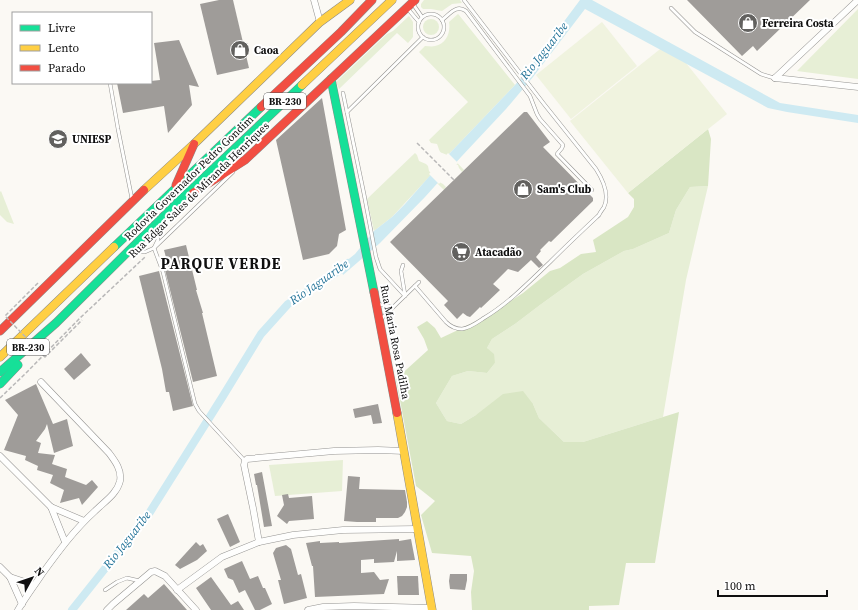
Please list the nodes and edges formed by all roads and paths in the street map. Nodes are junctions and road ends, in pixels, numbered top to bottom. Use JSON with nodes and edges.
{"nodes":[{"id":1,"x":314,"y":0,"type":"edge"},
{"id":2,"x":350,"y":0,"type":"edge"},
{"id":3,"x":372,"y":0,"type":"edge"},
{"id":4,"x":392,"y":0,"type":"edge"},
{"id":5,"x":464,"y":0,"type":"edge"},
{"id":6,"x":858,"y":0,"type":"edge"},
{"id":7,"x":411,"y":4,"type":"edge"},
{"id":8,"x":671,"y":8,"type":"dead end"},
{"id":9,"x":422,"y":17,"type":"junction"},
{"id":10,"x":442,"y":20,"type":"junction"},
{"id":11,"x":320,"y":22,"type":"junction"},
{"id":12,"x":419,"y":22,"type":"junction"},
{"id":13,"x":423,"y":37,"type":"junction"},
{"id":14,"x":775,"y":78,"type":"junction"},
{"id":15,"x":331,"y":79,"type":"junction"},
{"id":16,"x":110,"y":84,"type":"edge"},
{"id":17,"x":858,"y":87,"type":"edge"},
{"id":18,"x":343,"y":93,"type":"dead end"},
{"id":19,"x":347,"y":112,"type":"junction"},
{"id":20,"x":417,"y":143,"type":"dead end"},
{"id":21,"x":194,"y":144,"type":"junction"},
{"id":22,"x":245,"y":160,"type":"junction"},
{"id":23,"x":454,"y":180,"type":"dead end"},
{"id":24,"x":174,"y":189,"type":"junction"},
{"id":25,"x":592,"y":190,"type":"dead end"},
{"id":26,"x":133,"y":201,"type":"junction"},
{"id":27,"x":178,"y":202,"type":"junction"},
{"id":28,"x":155,"y":225,"type":"junction"},
{"id":29,"x":154,"y":248,"type":"junction"},
{"id":30,"x":129,"y":250,"type":"junction"},
{"id":31,"x":403,"y":265,"type":"dead end"},
{"id":32,"x":419,"y":282,"type":"dead end"},
{"id":33,"x":38,"y":283,"type":"dead end"},
{"id":34,"x":415,"y":286,"type":"junction"},
{"id":35,"x":405,"y":296,"type":"junction"},
{"id":36,"x":377,"y":304,"type":"junction"},
{"id":37,"x":393,"y":307,"type":"junction"},
{"id":38,"x":80,"y":318,"type":"junction"},
{"id":39,"x":380,"y":320,"type":"junction"},
{"id":40,"x":56,"y":322,"type":"junction"},
{"id":41,"x":0,"y":331,"type":"edge"},
{"id":42,"x":0,"y":357,"type":"edge"},
{"id":43,"x":0,"y":372,"type":"edge"},
{"id":44,"x":41,"y":382,"type":"dead end"},
{"id":45,"x":0,"y":384,"type":"edge"},
{"id":46,"x":0,"y":398,"type":"edge"},
{"id":47,"x":404,"y":450,"type":"junction"},
{"id":48,"x":0,"y":456,"type":"edge"},
{"id":49,"x":245,"y":461,"type":"junction"},
{"id":50,"x":51,"y":507,"type":"junction"},
{"id":51,"x":84,"y":521,"type":"junction"},
{"id":52,"x":417,"y":528,"type":"junction"},
{"id":53,"x":65,"y":542,"type":"junction"},
{"id":54,"x":259,"y":542,"type":"junction"},
{"id":55,"x":0,"y":567,"type":"edge"},
{"id":56,"x":10,"y":577,"type":"junction"},
{"id":57,"x":140,"y":581,"type":"junction"},
{"id":58,"x":34,"y":585,"type":"junction"},
{"id":59,"x":105,"y":590,"type":"dead end"},
{"id":60,"x":177,"y":590,"type":"junction"},
{"id":61,"x":22,"y":604,"type":"junction"},
{"id":62,"x":432,"y":609,"type":"edge"},
{"id":63,"x":18,"y":610,"type":"edge"},
{"id":64,"x":107,"y":610,"type":"edge"},
{"id":65,"x":196,"y":610,"type":"edge"},
{"id":66,"x":308,"y":610,"type":"edge"}],
"edges":[{"from":1,"to":11,"type":"street"},
{"from":2,"to":11,"type":"main road"},
{"from":3,"to":24,"type":"main road","name":"Rodovia Governador Pedro Gondim","number":"BR-230"},
{"from":4,"to":27,"type":"main road","name":"Rodovia Governador Pedro Gondim","number":"BR-230"},
{"from":5,"to":34,"type":"lane"},
{"from":6,"to":14,"type":"street"},
{"from":7,"to":9,"type":"lane"},
{"from":7,"to":12,"type":"lane"},
{"from":7,"to":15,"type":"main road","name":"Rua Edgar Sales de Miranda Henriques"},
{"from":8,"to":14,"type":"lane"},
{"from":9,"to":10,"type":"lane"},
{"from":9,"to":12,"type":"lane"},
{"from":10,"to":13,"type":"lane"},
{"from":10,"to":25,"type":"lane"},
{"from":11,"to":21,"type":"main road"},
{"from":12,"to":13,"type":"lane"},
{"from":13,"to":19,"type":"lane"},
{"from":14,"to":17,"type":"street"},
{"from":15,"to":22,"type":"main road","name":"Rua Edgar Sales de Miranda Henriques"},
{"from":15,"to":36,"type":"main road","name":"Rua Maria Rosa Padilha"},
{"from":16,"to":26,"type":"lane"},
{"from":18,"to":19,"type":"lane"},
{"from":19,"to":35,"type":"lane"},
{"from":20,"to":23,"type":"path"},
{"from":21,"to":24,"type":"main road"},
{"from":21,"to":26,"type":"main road"},
{"from":22,"to":27,"type":"main road"},
{"from":22,"to":29,"type":"lane","name":"Rua Edgar Sales de Miranda Henriques"},
{"from":24,"to":42,"type":"main road","name":"Rodovia Governador Pedro Gondim","number":"BR-230"},
{"from":26,"to":41,"type":"main road"},
{"from":27,"to":28,"type":"main road","name":"Rodovia Governador Pedro Gondim","number":"BR-230"},
{"from":28,"to":29,"type":"lane"},
{"from":28,"to":30,"type":"main road","name":"Rodovia Governador Pedro Gondim","number":"BR-230"},
{"from":29,"to":30,"type":"lane"},
{"from":29,"to":38,"type":"path","name":"Rua Edgar Sales de Miranda Henriques"},
{"from":29,"to":49,"type":"lane"},
{"from":30,"to":40,"type":"main road","name":"Rodovia Governador Pedro Gondim","number":"BR-230"},
{"from":31,"to":35,"type":"lane"},
{"from":32,"to":34,"type":"lane"},
{"from":33,"to":38,"type":"path","bridge":true},
{"from":34,"to":35,"type":"lane"},
{"from":35,"to":37,"type":"lane"},
{"from":36,"to":37,"type":"lane"},
{"from":36,"to":39,"type":"main road","name":"Rua Maria Rosa Padilha"},
{"from":37,"to":39,"type":"lane"},
{"from":38,"to":46,"type":"path","name":"Rua Edgar Sales de Miranda Henriques"},
{"from":39,"to":47,"type":"main road","name":"Rua Maria Rosa Padilha"},
{"from":40,"to":43,"type":"main road","name":"Rodovia Governador Pedro Gondim","number":"BR-230"},
{"from":40,"to":45,"type":"main road"},
{"from":44,"to":51,"type":"street"},
{"from":47,"to":49,"type":"street"},
{"from":47,"to":52,"type":"main road","name":"Rua Maria Rosa Padilha"},
{"from":48,"to":50,"type":"street"},
{"from":49,"to":54,"type":"street"},
{"from":50,"to":51,"type":"street"},
{"from":50,"to":53,"type":"street"},
{"from":51,"to":53,"type":"street"},
{"from":52,"to":54,"type":"street"},
{"from":52,"to":62,"type":"main road","name":"Rua Maria Rosa Padilha"},
{"from":53,"to":58,"type":"street"},
{"from":54,"to":60,"type":"street"},
{"from":55,"to":56,"type":"street"},
{"from":56,"to":58,"type":"street"},
{"from":56,"to":61,"type":"street"},
{"from":57,"to":59,"type":"lane"},
{"from":57,"to":60,"type":"street"},
{"from":57,"to":64,"type":"street"},
{"from":58,"to":61,"type":"street"},
{"from":60,"to":65,"type":"street"},
{"from":61,"to":63,"type":"street"},
{"from":62,"to":66,"type":"street"}]}
